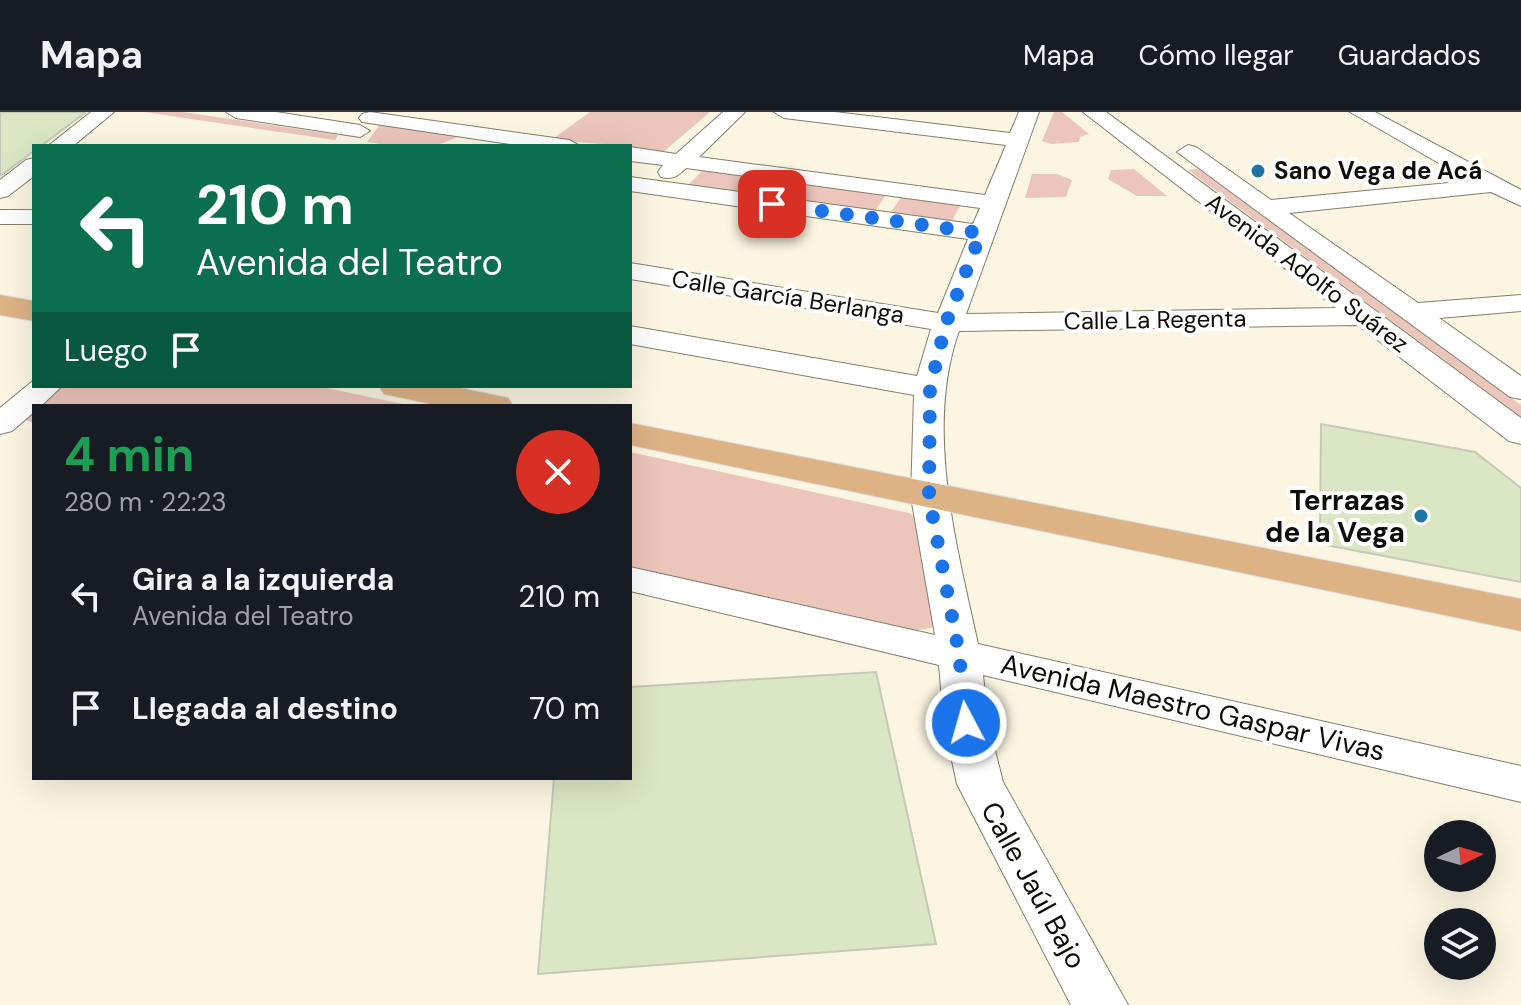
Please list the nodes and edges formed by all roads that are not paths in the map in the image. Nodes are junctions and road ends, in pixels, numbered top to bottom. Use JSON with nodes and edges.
{"nodes":[{"id":1,"x":104,"y":112,"type":"edge"},
{"id":2,"x":236,"y":112,"type":"edge"},
{"id":3,"x":735,"y":112,"type":"edge"},
{"id":4,"x":784,"y":112,"type":"edge"},
{"id":5,"x":1029,"y":112,"type":"edge"},
{"id":6,"x":1093,"y":112,"type":"edge"},
{"id":7,"x":1132,"y":112,"type":"edge"},
{"id":8,"x":1360,"y":112,"type":"edge"},
{"id":9,"x":362,"y":133,"type":"edge"},
{"id":10,"x":1017,"y":140,"type":"junction"},
{"id":11,"x":62,"y":144,"type":"edge"},
{"id":12,"x":537,"y":144,"type":"edge"},
{"id":13,"x":632,"y":154,"type":"edge"},
{"id":14,"x":681,"y":162,"type":"junction"},
{"id":15,"x":32,"y":167,"type":"edge"},
{"id":16,"x":1496,"y":185,"type":"junction"},
{"id":17,"x":641,"y":186,"type":"edge"},
{"id":18,"x":0,"y":191,"type":"edge"},
{"id":19,"x":1521,"y":199,"type":"edge"},
{"id":20,"x":992,"y":203,"type":"junction"},
{"id":21,"x":1267,"y":208,"type":"junction"},
{"id":22,"x":0,"y":217,"type":"edge"},
{"id":23,"x":32,"y":217,"type":"edge"},
{"id":24,"x":981,"y":233,"type":"junction"},
{"id":25,"x":632,"y":271,"type":"edge"},
{"id":26,"x":1521,"y":303,"type":"edge"},
{"id":27,"x":0,"y":305,"type":"edge"},
{"id":28,"x":32,"y":311,"type":"edge"},
{"id":29,"x":1412,"y":312,"type":"junction"},
{"id":30,"x":1364,"y":316,"type":"junction"},
{"id":31,"x":946,"y":323,"type":"junction"},
{"id":32,"x":632,"y":335,"type":"edge"},
{"id":33,"x":44,"y":388,"type":"edge"},
{"id":34,"x":418,"y":388,"type":"edge"},
{"id":35,"x":930,"y":388,"type":"junction"},
{"id":36,"x":1521,"y":390,"type":"edge"},
{"id":37,"x":486,"y":404,"type":"edge"},
{"id":38,"x":0,"y":425,"type":"edge"},
{"id":39,"x":632,"y":434,"type":"edge"},
{"id":40,"x":1521,"y":434,"type":"edge"},
{"id":41,"x":32,"y":435,"type":"edge"},
{"id":42,"x":929,"y":497,"type":"junction"},
{"id":43,"x":632,"y":579,"type":"edge"},
{"id":44,"x":1521,"y":615,"type":"edge"},
{"id":45,"x":959,"y":653,"type":"junction"},
{"id":46,"x":1521,"y":784,"type":"edge"},
{"id":47,"x":1100,"y":1005,"type":"edge"}],
"edges":[{"from":1,"to":11,"type":"street"},
{"from":2,"to":9,"type":"street"},
{"from":3,"to":14,"type":"street"},
{"from":4,"to":10,"type":"street"},
{"from":5,"to":10,"type":"street","name":"Calle Jaúl Bajo"},
{"from":6,"to":30,"type":"street","name":"Avenida Adolfo Suárez"},
{"from":7,"to":21,"type":"street","name":"Avenida Adolfo Suárez"},
{"from":8,"to":16,"type":"street"},
{"from":9,"to":12,"type":"street"},
{"from":10,"to":20,"type":"street","name":"Calle Jaúl Bajo"},
{"from":13,"to":14,"type":"street"},
{"from":14,"to":17,"type":"street"},
{"from":14,"to":20,"type":"street"},
{"from":15,"to":18,"type":"street"},
{"from":16,"to":19,"type":"street"},
{"from":16,"to":21,"type":"street"},
{"from":17,"to":24,"type":"street"},
{"from":20,"to":24,"type":"street","name":"Calle Jaúl Bajo"},
{"from":21,"to":29,"type":"street","name":"Avenida Adolfo Suárez"},
{"from":22,"to":23,"type":"street"},
{"from":24,"to":31,"type":"street","name":"Calle Jaúl Bajo"},
{"from":25,"to":31,"type":"street","name":"Calle García Berlanga"},
{"from":26,"to":29,"type":"street"},
{"from":27,"to":28,"type":"main road"},
{"from":29,"to":36,"type":"street","name":"Avenida Adolfo Suárez"},
{"from":30,"to":31,"type":"street","name":"Calle La Regenta"},
{"from":30,"to":40,"type":"street","name":"Avenida Adolfo Suárez"},
{"from":31,"to":35,"type":"street","name":"Calle Jaúl Bajo"},
{"from":32,"to":35,"type":"street"},
{"from":33,"to":38,"type":"street"},
{"from":34,"to":37,"type":"main road"},
{"from":35,"to":42,"type":"street","name":"Calle Jaúl Bajo"},
{"from":38,"to":41,"type":"street"},
{"from":39,"to":42,"type":"main road"},
{"from":42,"to":44,"type":"main road"},
{"from":42,"to":45,"type":"street","name":"Calle Jaúl Bajo"},
{"from":43,"to":45,"type":"street","name":"Avenida Maestro Gaspar Vivas"},
{"from":45,"to":46,"type":"street","name":"Avenida Maestro Gaspar Vivas"},
{"from":45,"to":47,"type":"street","name":"Calle Jaúl Bajo"}]}
